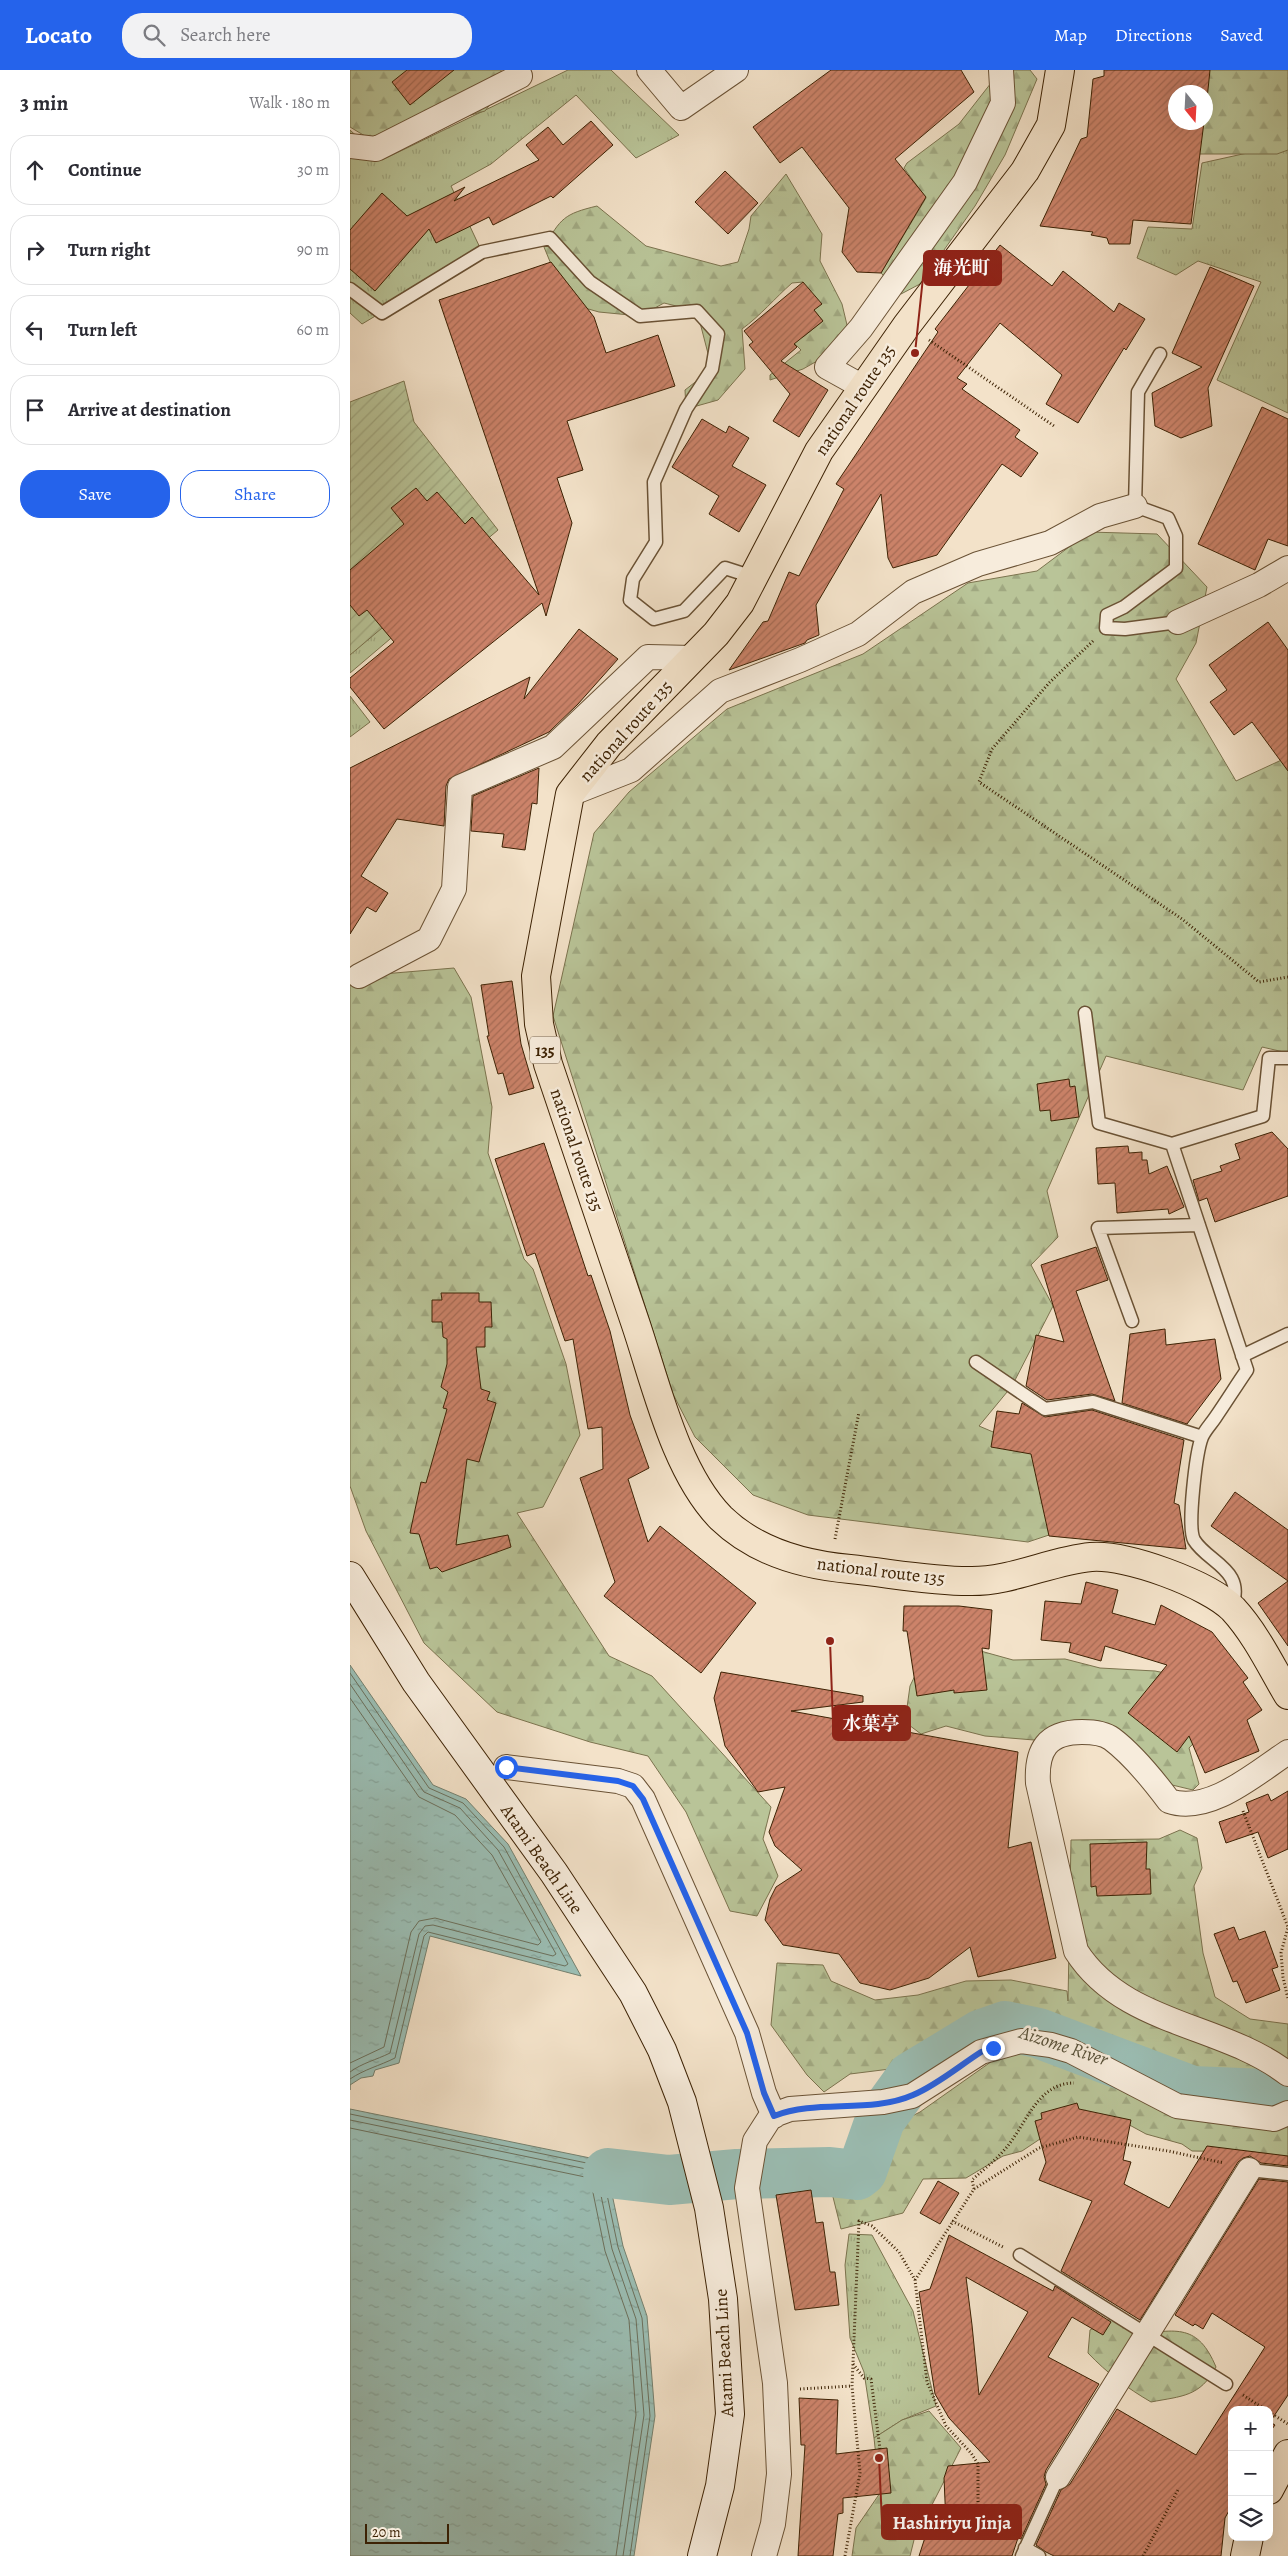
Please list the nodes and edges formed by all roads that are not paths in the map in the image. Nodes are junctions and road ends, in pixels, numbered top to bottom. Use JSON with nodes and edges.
{"nodes":[{"id":1,"x":649,"y":70,"type":"edge"},
{"id":2,"x":736,"y":70,"type":"edge"},
{"id":3,"x":1002,"y":70,"type":"edge"},
{"id":4,"x":1060,"y":70,"type":"edge"},
{"id":5,"x":523,"y":72,"type":"edge"},
{"id":6,"x":350,"y":146,"type":"edge"},
{"id":7,"x":350,"y":290,"type":"edge"},
{"id":8,"x":1160,"y":354,"type":"dead end"},
{"id":9,"x":864,"y":387,"type":"junction"},
{"id":10,"x":1135,"y":506,"type":"junction"},
{"id":11,"x":1288,"y":568,"type":"edge"},
{"id":12,"x":753,"y":577,"type":"junction"},
{"id":13,"x":1178,"y":622,"type":"joint"},
{"id":14,"x":693,"y":658,"type":"junction"},
{"id":15,"x":570,"y":794,"type":"junction"},
{"id":16,"x":359,"y":976,"type":"dead end"},
{"id":17,"x":1085,"y":1014,"type":"dead end"},
{"id":18,"x":1288,"y":1058,"type":"edge"},
{"id":19,"x":1172,"y":1144,"type":"junction"},
{"id":20,"x":1199,"y":1225,"type":"junction"},
{"id":21,"x":1132,"y":1321,"type":"dead end"},
{"id":22,"x":1288,"y":1334,"type":"edge"},
{"id":23,"x":1242,"y":1356,"type":"junction"},
{"id":24,"x":976,"y":1362,"type":"dead end"},
{"id":25,"x":1202,"y":1437,"type":"junction"},
{"id":26,"x":350,"y":1576,"type":"edge"},
{"id":27,"x":1232,"y":1608,"type":"junction"},
{"id":28,"x":1288,"y":1695,"type":"edge"},
{"id":29,"x":1288,"y":1752,"type":"edge"},
{"id":30,"x":506,"y":1767,"type":"dead end"},
{"id":31,"x":1288,"y":2074,"type":"edge"},
{"id":32,"x":1288,"y":2113,"type":"edge"},
{"id":33,"x":774,"y":2116,"type":"junction"},
{"id":34,"x":1249,"y":2170,"type":"joint"},
{"id":35,"x":1288,"y":2174,"type":"edge"},
{"id":36,"x":1020,"y":2256,"type":"road end"},
{"id":37,"x":1148,"y":2333,"type":"junction"},
{"id":38,"x":1226,"y":2384,"type":"road end"},
{"id":39,"x":1288,"y":2454,"type":"edge"},
{"id":40,"x":1058,"y":2477,"type":"joint"},
{"id":41,"x":1273,"y":2482,"type":"edge"},
{"id":42,"x":1248,"y":2541,"type":"edge"},
{"id":43,"x":1023,"y":2552,"type":"edge"},
{"id":44,"x":702,"y":2556,"type":"edge"},
{"id":45,"x":764,"y":2556,"type":"edge"},
{"id":46,"x":1039,"y":2556,"type":"edge"},
{"id":47,"x":1245,"y":2556,"type":"edge"}],
"edges":[{"from":1,"to":2,"type":"street"},
{"from":3,"to":9,"type":"street"},
{"from":4,"to":9,"type":"highway","name":"national route 135","number":"135"},
{"from":5,"to":6,"type":"street"},
{"from":7,"to":12,"type":"lane"},
{"from":8,"to":10,"type":"lane"},
{"from":9,"to":12,"type":"highway","name":"national route 135","number":"135"},
{"from":10,"to":13,"type":"lane"},
{"from":10,"to":15,"type":"street"},
{"from":11,"to":13,"type":"street"},
{"from":12,"to":14,"type":"highway","name":"national route 135","number":"135"},
{"from":14,"to":15,"type":"highway","name":"national route 135","number":"135"},
{"from":14,"to":16,"type":"street"},
{"from":15,"to":27,"type":"highway","name":"national route 135","number":"135"},
{"from":17,"to":19,"type":"lane"},
{"from":18,"to":19,"type":"lane"},
{"from":19,"to":20,"type":"lane"},
{"from":20,"to":21,"type":"lane"},
{"from":20,"to":23,"type":"lane"},
{"from":22,"to":23,"type":"lane"},
{"from":23,"to":25,"type":"lane"},
{"from":24,"to":25,"type":"lane"},
{"from":25,"to":27,"type":"lane"},
{"from":26,"to":44,"type":"street","name":"Atami Beach Line"},
{"from":27,"to":28,"type":"highway","name":"national route 135","number":"135"},
{"from":29,"to":31,"type":"street"},
{"from":30,"to":33,"type":"street"},
{"from":32,"to":33,"type":"street"},
{"from":33,"to":45,"type":"street"},
{"from":34,"to":35,"type":"lane"},
{"from":34,"to":37,"type":"street"},
{"from":36,"to":37,"type":"lane"},
{"from":37,"to":38,"type":"lane"},
{"from":37,"to":40,"type":"street"},
{"from":39,"to":41,"type":"highway"},
{"from":40,"to":43,"type":"lane"},
{"from":42,"to":47,"type":"highway"},
{"from":43,"to":46,"type":"lane"}]}
